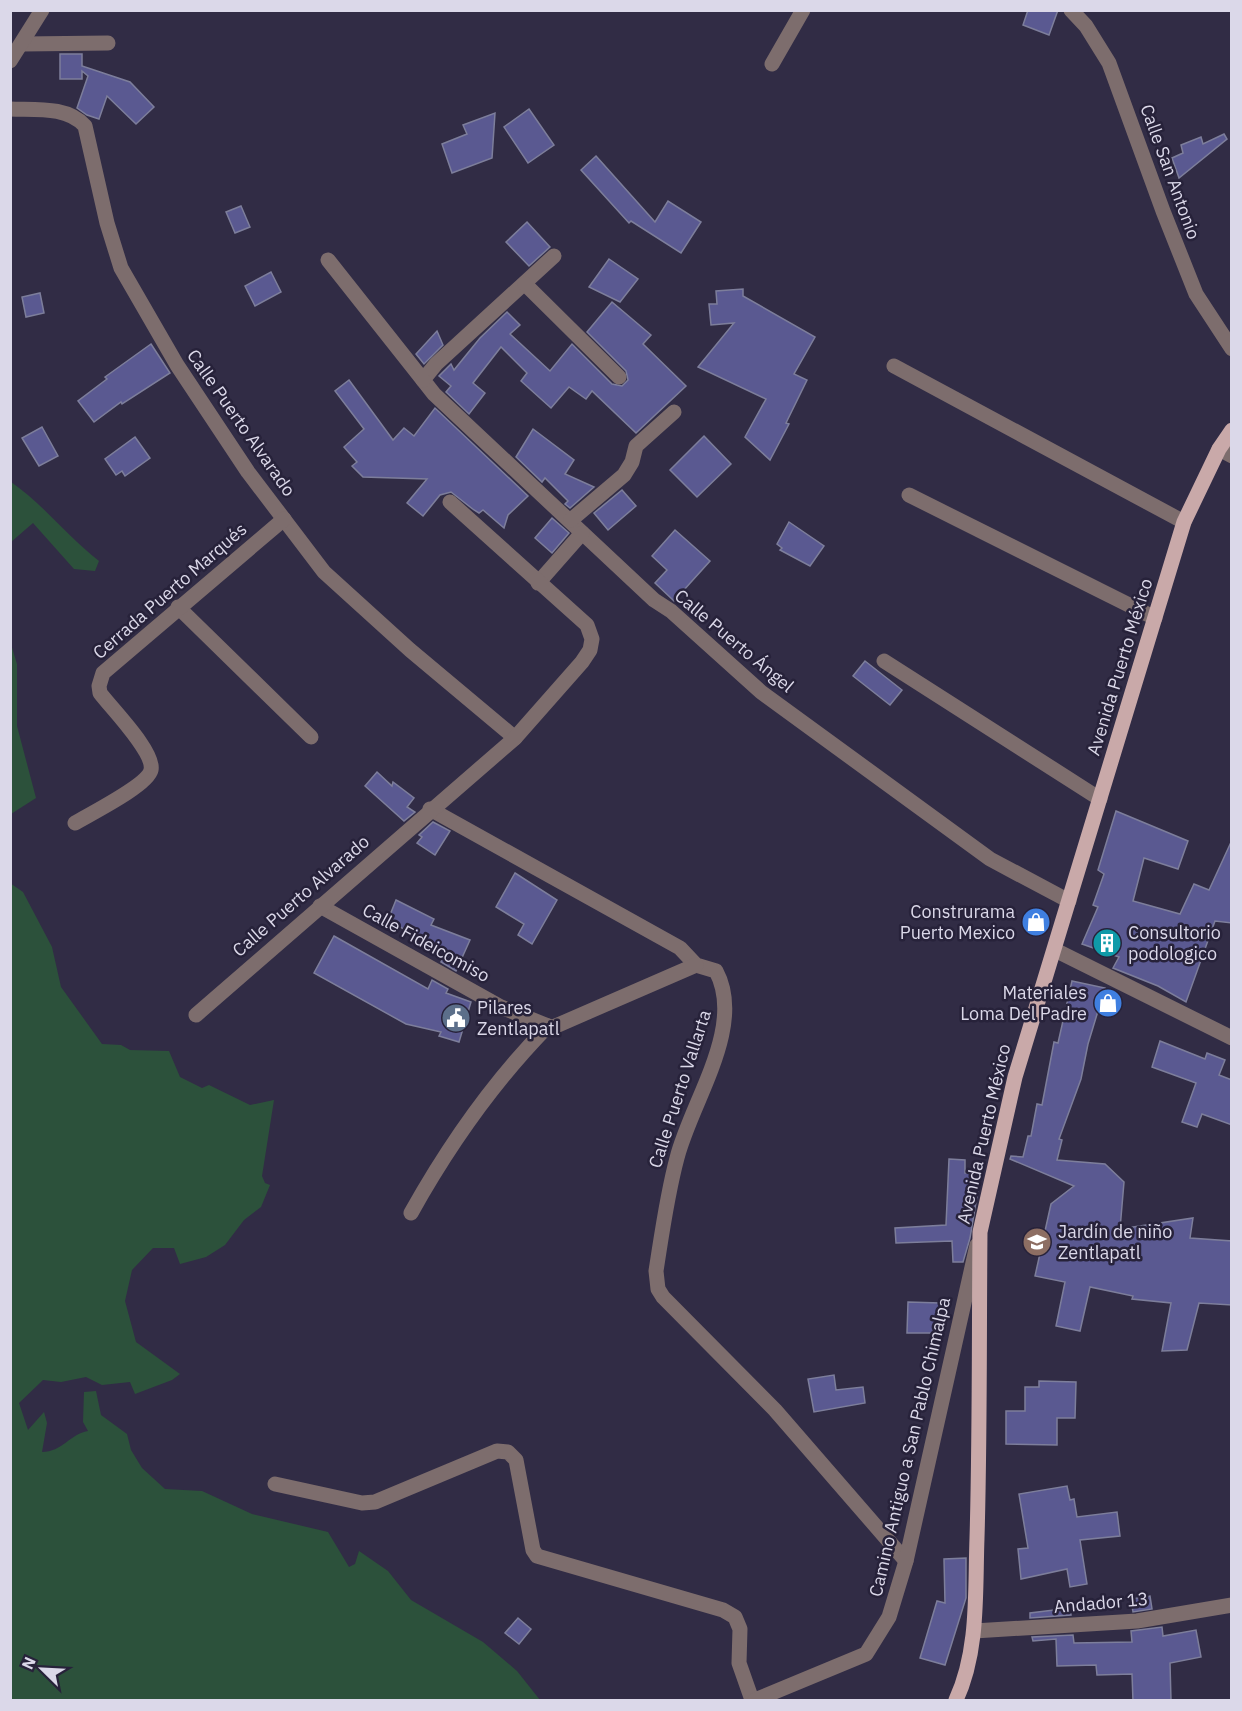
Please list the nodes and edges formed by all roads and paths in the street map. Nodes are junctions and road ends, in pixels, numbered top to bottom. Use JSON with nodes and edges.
{"nodes":[{"id":1,"x":42,"y":10,"type":"edge"},
{"id":2,"x":803,"y":10,"type":"edge"},
{"id":3,"x":1071,"y":10,"type":"edge"},
{"id":4,"x":108,"y":43,"type":"dead end"},
{"id":5,"x":15,"y":55,"type":"edge"},
{"id":6,"x":772,"y":64,"type":"dead end"},
{"id":7,"x":10,"y":109,"type":"edge"},
{"id":8,"x":554,"y":256,"type":"dead end"},
{"id":9,"x":327,"y":260,"type":"dead end"},
{"id":10,"x":525,"y":284,"type":"junction"},
{"id":11,"x":1232,"y":349,"type":"edge"},
{"id":12,"x":894,"y":366,"type":"dead end"},
{"id":13,"x":619,"y":377,"type":"dead end"},
{"id":14,"x":423,"y":381,"type":"junction"},
{"id":15,"x":674,"y":412,"type":"dead end"},
{"id":16,"x":1232,"y":430,"type":"edge"},
{"id":17,"x":1225,"y":452,"type":"edge"},
{"id":18,"x":909,"y":495,"type":"dead end"},
{"id":19,"x":450,"y":502,"type":"dead end"},
{"id":20,"x":284,"y":519,"type":"junction"},
{"id":21,"x":571,"y":520,"type":"junction"},
{"id":22,"x":1185,"y":522,"type":"junction"},
{"id":23,"x":582,"y":533,"type":"junction"},
{"id":24,"x":538,"y":583,"type":"junction"},
{"id":25,"x":178,"y":607,"type":"junction"},
{"id":26,"x":1155,"y":618,"type":"junction"},
{"id":27,"x":884,"y":661,"type":"dead end"},
{"id":28,"x":312,"y":736,"type":"dead end"},
{"id":29,"x":515,"y":738,"type":"junction"},
{"id":30,"x":1100,"y":799,"type":"junction"},
{"id":31,"x":430,"y":809,"type":"junction"},
{"id":32,"x":75,"y":823,"type":"dead end"},
{"id":33,"x":1069,"y":901,"type":"junction"},
{"id":34,"x":320,"y":906,"type":"junction"},
{"id":35,"x":1055,"y":950,"type":"junction"},
{"id":36,"x":696,"y":965,"type":"junction"},
{"id":37,"x":196,"y":1015,"type":"dead end"},
{"id":38,"x":548,"y":1026,"type":"junction"},
{"id":39,"x":1232,"y":1038,"type":"edge"},
{"id":40,"x":411,"y":1213,"type":"dead end"},
{"id":41,"x":980,"y":1232,"type":"junction"},
{"id":42,"x":275,"y":1484,"type":"dead end"},
{"id":43,"x":906,"y":1561,"type":"junction"},
{"id":44,"x":1232,"y":1605,"type":"edge"},
{"id":45,"x":974,"y":1631,"type":"junction"},
{"id":46,"x":754,"y":1701,"type":"edge"},
{"id":47,"x":956,"y":1701,"type":"edge"}],
"edges":[{"from":1,"to":5,"type":"street"},
{"from":2,"to":6,"type":"street"},
{"from":3,"to":11,"type":"street","name":"Calle San Antonio"},
{"from":4,"to":5,"type":"street"},
{"from":7,"to":20,"type":"street","name":"Calle Puerto Alvarado"},
{"from":8,"to":10,"type":"street"},
{"from":9,"to":14,"type":"street","name":"Calle Puerto Ángel"},
{"from":10,"to":13,"type":"street"},
{"from":10,"to":14,"type":"street"},
{"from":12,"to":22,"type":"street"},
{"from":14,"to":21,"type":"street","name":"Calle Puerto Ángel"},
{"from":15,"to":21,"type":"street"},
{"from":16,"to":17,"type":"main road","name":"Avenida Puerto México"},
{"from":17,"to":22,"type":"main road","name":"Avenida Puerto México"},
{"from":18,"to":26,"type":"street"},
{"from":19,"to":24,"type":"street"},
{"from":20,"to":25,"type":"street","name":"Cerrada Puerto Marqués"},
{"from":20,"to":29,"type":"street","name":"Calle Puerto Alvarado"},
{"from":21,"to":23,"type":"street","name":"Calle Puerto Ángel"},
{"from":22,"to":26,"type":"main road","name":"Avenida Puerto México"},
{"from":23,"to":24,"type":"street"},
{"from":23,"to":33,"type":"street","name":"Calle Puerto Ángel"},
{"from":24,"to":29,"type":"street","name":"Calle Puerto Alvarado"},
{"from":25,"to":28,"type":"street"},
{"from":25,"to":32,"type":"street","name":"Cerrada Puerto Marqués"},
{"from":26,"to":30,"type":"main road","name":"Avenida Puerto México"},
{"from":27,"to":30,"type":"street"},
{"from":29,"to":31,"type":"street","name":"Calle Puerto Alvarado"},
{"from":30,"to":33,"type":"main road","name":"Avenida Puerto México"},
{"from":31,"to":34,"type":"street","name":"Calle Puerto Alvarado"},
{"from":31,"to":36,"type":"street","name":"Calle Puerto Vallarta"},
{"from":33,"to":35,"type":"main road","name":"Avenida Puerto México"},
{"from":34,"to":37,"type":"street","name":"Calle Puerto Alvarado"},
{"from":34,"to":38,"type":"street","name":"Calle Fideicomiso"},
{"from":35,"to":39,"type":"street"},
{"from":35,"to":41,"type":"main road","name":"Avenida Puerto México"},
{"from":36,"to":38,"type":"street"},
{"from":36,"to":43,"type":"street","name":"Calle Puerto Vallarta"},
{"from":38,"to":40,"type":"street"},
{"from":41,"to":43,"type":"street","name":"Camino Antiguo a San Pablo Chimalpa"},
{"from":41,"to":45,"type":"main road","name":"Avenida Puerto México"},
{"from":42,"to":46,"type":"street"},
{"from":43,"to":46,"type":"street","name":"Camino Antiguo a San Pablo Chimalpa"},
{"from":44,"to":45,"type":"street","name":"Andador 13"},
{"from":45,"to":47,"type":"main road","name":"Avenida Puerto México"}]}
